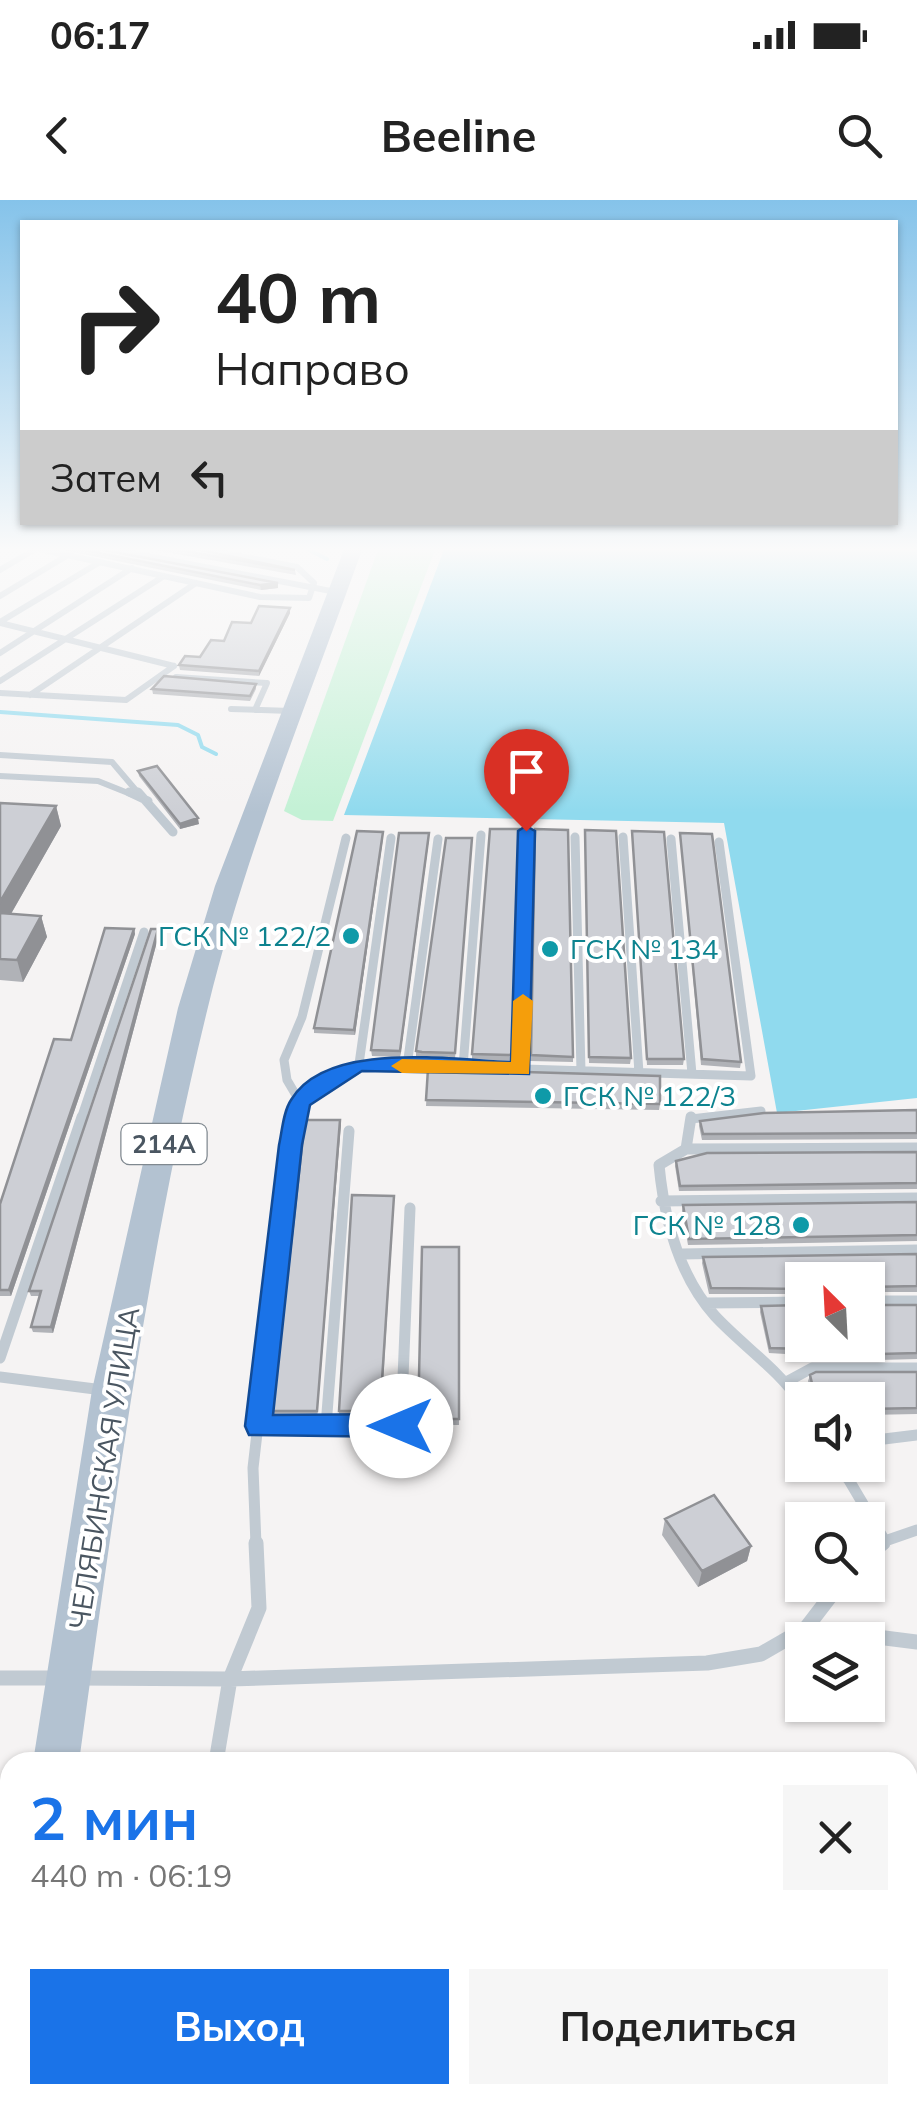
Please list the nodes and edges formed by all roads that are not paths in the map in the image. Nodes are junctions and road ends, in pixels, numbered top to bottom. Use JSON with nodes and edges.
{"nodes":[{"id":1,"x":26,"y":636,"type":"edge"},
{"id":2,"x":53,"y":636,"type":"edge"},
{"id":3,"x":71,"y":636,"type":"edge"},
{"id":4,"x":118,"y":636,"type":"edge"},
{"id":5,"x":312,"y":636,"type":"edge"},
{"id":6,"x":66,"y":639,"type":"junction"},
{"id":7,"x":100,"y":648,"type":"junction"},
{"id":8,"x":0,"y":652,"type":"edge"},
{"id":9,"x":176,"y":676,"type":"edge"},
{"id":10,"x":0,"y":681,"type":"edge"},
{"id":11,"x":0,"y":693,"type":"edge"},
{"id":12,"x":30,"y":695,"type":"junction"},
{"id":13,"x":231,"y":709,"type":"dead end"},
{"id":14,"x":255,"y":710,"type":"junction"},
{"id":15,"x":291,"y":712,"type":"junction"},
{"id":16,"x":0,"y":755,"type":"edge"},
{"id":17,"x":0,"y":776,"type":"edge"},
{"id":18,"x":150,"y":801,"type":"junction"},
{"id":19,"x":526,"y":831,"type":"dead end"},
{"id":20,"x":173,"y":832,"type":"dead end"},
{"id":21,"x":480,"y":835,"type":"dead end"},
{"id":22,"x":576,"y":837,"type":"dead end"},
{"id":23,"x":623,"y":837,"type":"dead end"},
{"id":24,"x":346,"y":838,"type":"dead end"},
{"id":25,"x":391,"y":838,"type":"dead end"},
{"id":26,"x":671,"y":839,"type":"dead end"},
{"id":27,"x":438,"y":840,"type":"dead end"},
{"id":28,"x":719,"y":842,"type":"dead end"},
{"id":29,"x":144,"y":932,"type":"dead end"},
{"id":30,"x":359,"y":1064,"type":"junction"},
{"id":31,"x":407,"y":1066,"type":"junction"},
{"id":32,"x":463,"y":1068,"type":"junction"},
{"id":33,"x":522,"y":1069,"type":"junction"},
{"id":34,"x":581,"y":1071,"type":"junction"},
{"id":35,"x":639,"y":1072,"type":"junction"},
{"id":36,"x":692,"y":1074,"type":"junction"},
{"id":37,"x":300,"y":1102,"type":"junction"},
{"id":38,"x":761,"y":1111,"type":"edge"},
{"id":39,"x":349,"y":1131,"type":"dead end"},
{"id":40,"x":917,"y":1148,"type":"edge"},
{"id":41,"x":686,"y":1149,"type":"junction"},
{"id":42,"x":917,"y":1198,"type":"edge"},
{"id":43,"x":661,"y":1201,"type":"junction"},
{"id":44,"x":410,"y":1208,"type":"dead end"},
{"id":45,"x":917,"y":1250,"type":"edge"},
{"id":46,"x":682,"y":1254,"type":"junction"},
{"id":47,"x":885,"y":1301,"type":"edge"},
{"id":48,"x":917,"y":1301,"type":"edge"},
{"id":49,"x":785,"y":1302,"type":"edge"},
{"id":50,"x":704,"y":1303,"type":"junction"},
{"id":51,"x":0,"y":1358,"type":"edge"},
{"id":52,"x":917,"y":1368,"type":"edge"},
{"id":53,"x":0,"y":1377,"type":"edge"},
{"id":54,"x":788,"y":1381,"type":"joint"},
{"id":55,"x":111,"y":1390,"type":"junction"},
{"id":56,"x":258,"y":1426,"type":"junction"},
{"id":57,"x":326,"y":1426,"type":"junction"},
{"id":58,"x":917,"y":1435,"type":"edge"},
{"id":59,"x":885,"y":1439,"type":"edge"},
{"id":60,"x":917,"y":1530,"type":"edge"},
{"id":61,"x":885,"y":1540,"type":"edge"},
{"id":62,"x":826,"y":1602,"type":"edge"},
{"id":63,"x":811,"y":1622,"type":"edge"},
{"id":64,"x":885,"y":1638,"type":"edge"},
{"id":65,"x":785,"y":1640,"type":"edge"},
{"id":66,"x":917,"y":1642,"type":"edge"},
{"id":67,"x":0,"y":1678,"type":"edge"},
{"id":68,"x":72,"y":1678,"type":"junction"},
{"id":69,"x":230,"y":1679,"type":"junction"},
{"id":70,"x":58,"y":1752,"type":"edge"},
{"id":71,"x":218,"y":1752,"type":"edge"}],
"edges":[{"from":1,"to":8,"type":"lane"},
{"from":2,"to":6,"type":"lane"},
{"from":3,"to":6,"type":"lane"},
{"from":4,"to":7,"type":"lane"},
{"from":5,"to":15,"type":"main road","name":"ЧЕЛЯБИНСКАЯ УЛИЦА","number":"214А"},
{"from":6,"to":7,"type":"lane"},
{"from":6,"to":10,"type":"lane"},
{"from":7,"to":12,"type":"lane"},
{"from":7,"to":12,"type":"lane"},
{"from":9,"to":14,"type":"lane"},
{"from":11,"to":12,"type":"lane"},
{"from":13,"to":14,"type":"lane"},
{"from":14,"to":15,"type":"lane"},
{"from":15,"to":55,"type":"main road","name":"ЧЕЛЯБИНСКАЯ УЛИЦА","number":"214А"},
{"from":16,"to":18,"type":"lane"},
{"from":17,"to":18,"type":"lane"},
{"from":18,"to":20,"type":"lane"},
{"from":19,"to":33,"type":"lane"},
{"from":21,"to":32,"type":"lane"},
{"from":22,"to":34,"type":"lane"},
{"from":23,"to":35,"type":"lane"},
{"from":24,"to":37,"type":"lane"},
{"from":25,"to":30,"type":"lane"},
{"from":26,"to":36,"type":"lane"},
{"from":27,"to":31,"type":"lane"},
{"from":28,"to":36,"type":"lane"},
{"from":29,"to":51,"type":"lane"},
{"from":30,"to":31,"type":"lane"},
{"from":30,"to":37,"type":"lane"},
{"from":31,"to":32,"type":"lane"},
{"from":32,"to":33,"type":"lane"},
{"from":33,"to":34,"type":"lane"},
{"from":34,"to":35,"type":"lane"},
{"from":35,"to":36,"type":"lane"},
{"from":37,"to":56,"type":"lane"},
{"from":38,"to":41,"type":"lane"},
{"from":39,"to":57,"type":"lane"},
{"from":40,"to":41,"type":"lane"},
{"from":41,"to":43,"type":"lane"},
{"from":42,"to":43,"type":"lane"},
{"from":43,"to":46,"type":"lane"},
{"from":44,"to":57,"type":"lane"},
{"from":45,"to":46,"type":"lane"},
{"from":46,"to":50,"type":"lane"},
{"from":47,"to":48,"type":"lane"},
{"from":49,"to":50,"type":"lane"},
{"from":50,"to":54,"type":"lane"},
{"from":52,"to":54,"type":"lane"},
{"from":53,"to":55,"type":"lane"},
{"from":55,"to":68,"type":"main road","name":"ЧЕЛЯБИНСКАЯ УЛИЦА","number":"214А"},
{"from":56,"to":57,"type":"lane"},
{"from":56,"to":69,"type":"lane"},
{"from":58,"to":59,"type":"lane"},
{"from":60,"to":61,"type":"lane"},
{"from":62,"to":63,"type":"lane"},
{"from":64,"to":66,"type":"lane"},
{"from":65,"to":69,"type":"lane"},
{"from":67,"to":68,"type":"lane"},
{"from":68,"to":69,"type":"lane"},
{"from":68,"to":70,"type":"main road","name":"ЧЕЛЯБИНСКАЯ УЛИЦА","number":"214А"},
{"from":69,"to":71,"type":"lane"}]}
